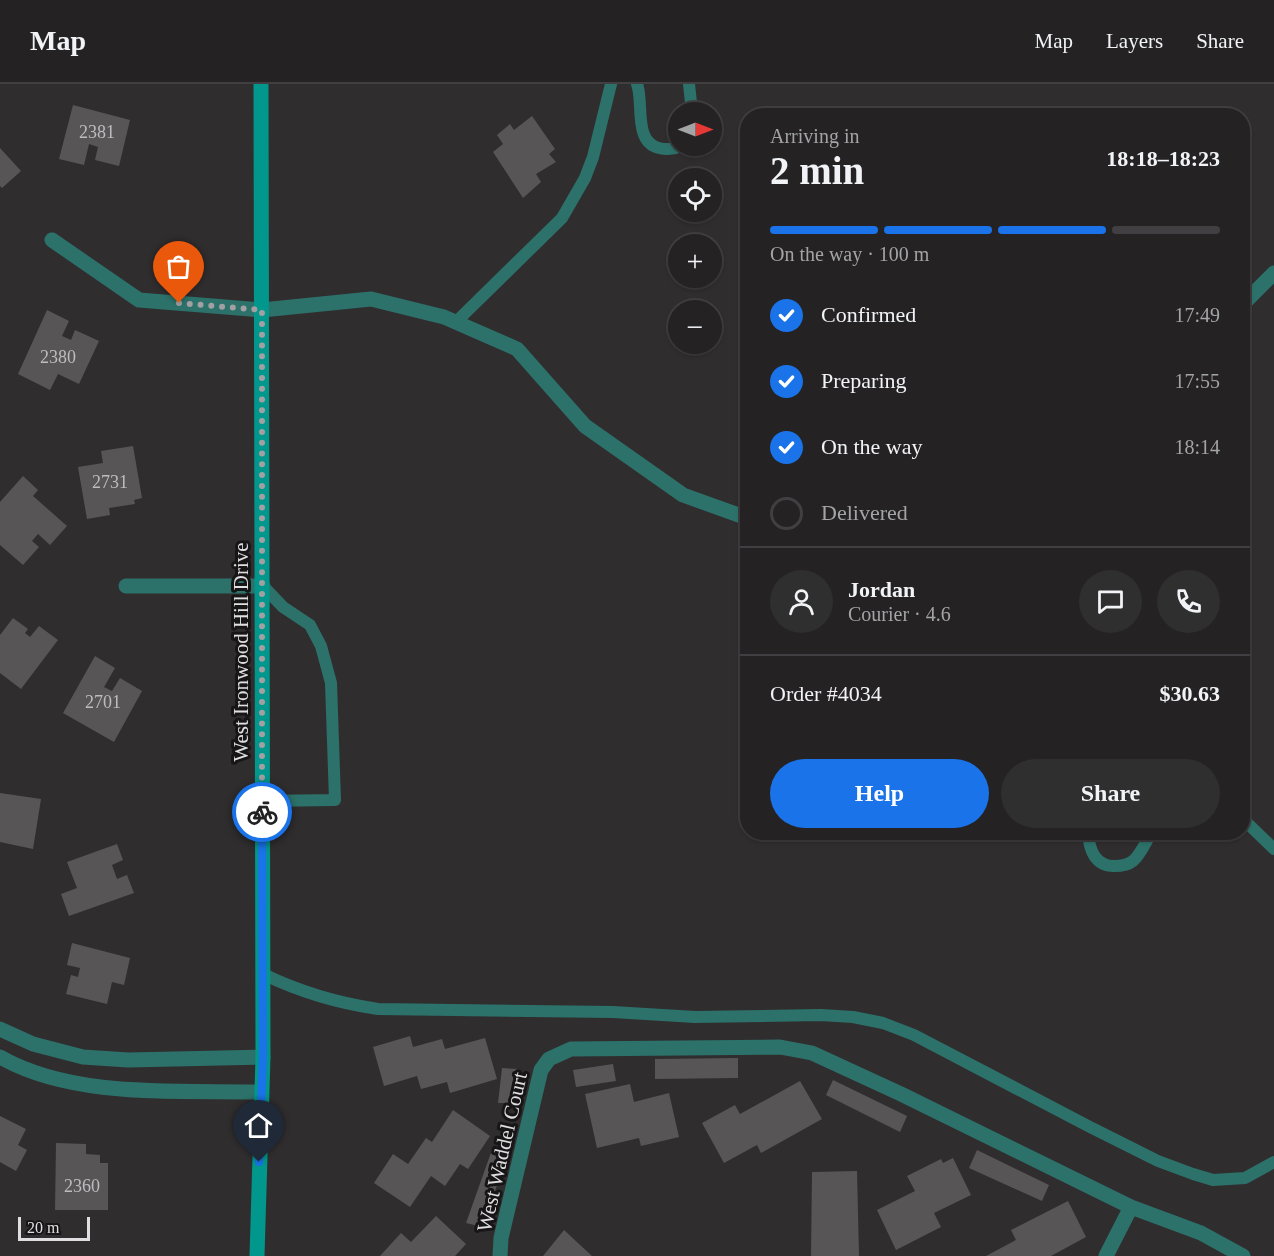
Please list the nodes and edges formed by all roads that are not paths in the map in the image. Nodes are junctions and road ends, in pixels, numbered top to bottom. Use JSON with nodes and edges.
{"nodes":[{"id":1,"x":261,"y":84,"type":"edge"},
{"id":2,"x":611,"y":84,"type":"edge"},
{"id":3,"x":637,"y":84,"type":"edge"},
{"id":4,"x":689,"y":84,"type":"edge"},
{"id":5,"x":691,"y":102,"type":"edge"},
{"id":6,"x":668,"y":148,"type":"edge"},
{"id":7,"x":52,"y":240,"type":"dead end"},
{"id":8,"x":1274,"y":273,"type":"edge"},
{"id":9,"x":1250,"y":297,"type":"edge"},
{"id":10,"x":262,"y":310,"type":"junction"},
{"id":11,"x":456,"y":322,"type":"junction"},
{"id":12,"x":740,"y":515,"type":"edge"},
{"id":13,"x":126,"y":586,"type":"dead end"},
{"id":14,"x":263,"y":586,"type":"junction"},
{"id":15,"x":262,"y":801,"type":"junction"},
{"id":16,"x":1250,"y":826,"type":"edge"},
{"id":17,"x":1090,"y":840,"type":"edge"},
{"id":18,"x":1147,"y":840,"type":"edge"},
{"id":19,"x":1274,"y":849,"type":"edge"},
{"id":20,"x":263,"y":974,"type":"junction"},
{"id":21,"x":0,"y":1029,"type":"edge"},
{"id":22,"x":0,"y":1057,"type":"edge"},
{"id":23,"x":263,"y":1057,"type":"junction"},
{"id":24,"x":261,"y":1092,"type":"junction"},
{"id":25,"x":1271,"y":1166,"type":"edge"},
{"id":26,"x":1131,"y":1207,"type":"junction"},
{"id":27,"x":257,"y":1256,"type":"edge"},
{"id":28,"x":500,"y":1256,"type":"edge"},
{"id":29,"x":1106,"y":1256,"type":"edge"},
{"id":30,"x":1243,"y":1256,"type":"edge"}],
"edges":[{"from":1,"to":10,"type":"street","name":"West Ironwood Hill Drive"},
{"from":2,"to":11,"type":"lane"},
{"from":3,"to":6,"type":"lane"},
{"from":4,"to":5,"type":"lane"},
{"from":7,"to":10,"type":"street"},
{"from":8,"to":9,"type":"street"},
{"from":10,"to":11,"type":"street"},
{"from":10,"to":14,"type":"street","name":"West Ironwood Hill Drive"},
{"from":11,"to":12,"type":"street"},
{"from":13,"to":14,"type":"street"},
{"from":14,"to":15,"type":"street","name":"West Ironwood Hill Drive"},
{"from":14,"to":15,"type":"lane"},
{"from":15,"to":20,"type":"street","name":"West Ironwood Hill Drive"},
{"from":16,"to":19,"type":"lane"},
{"from":17,"to":18,"type":"lane"},
{"from":20,"to":23,"type":"street","name":"West Ironwood Hill Drive"},
{"from":20,"to":25,"type":"lane"},
{"from":21,"to":23,"type":"street"},
{"from":22,"to":24,"type":"street"},
{"from":23,"to":24,"type":"street","name":"West Ironwood Hill Drive"},
{"from":24,"to":27,"type":"street","name":"West Ironwood Hill Drive"},
{"from":26,"to":28,"type":"street","name":"West Waddel Court"},
{"from":26,"to":29,"type":"street"},
{"from":26,"to":30,"type":"street"}]}
